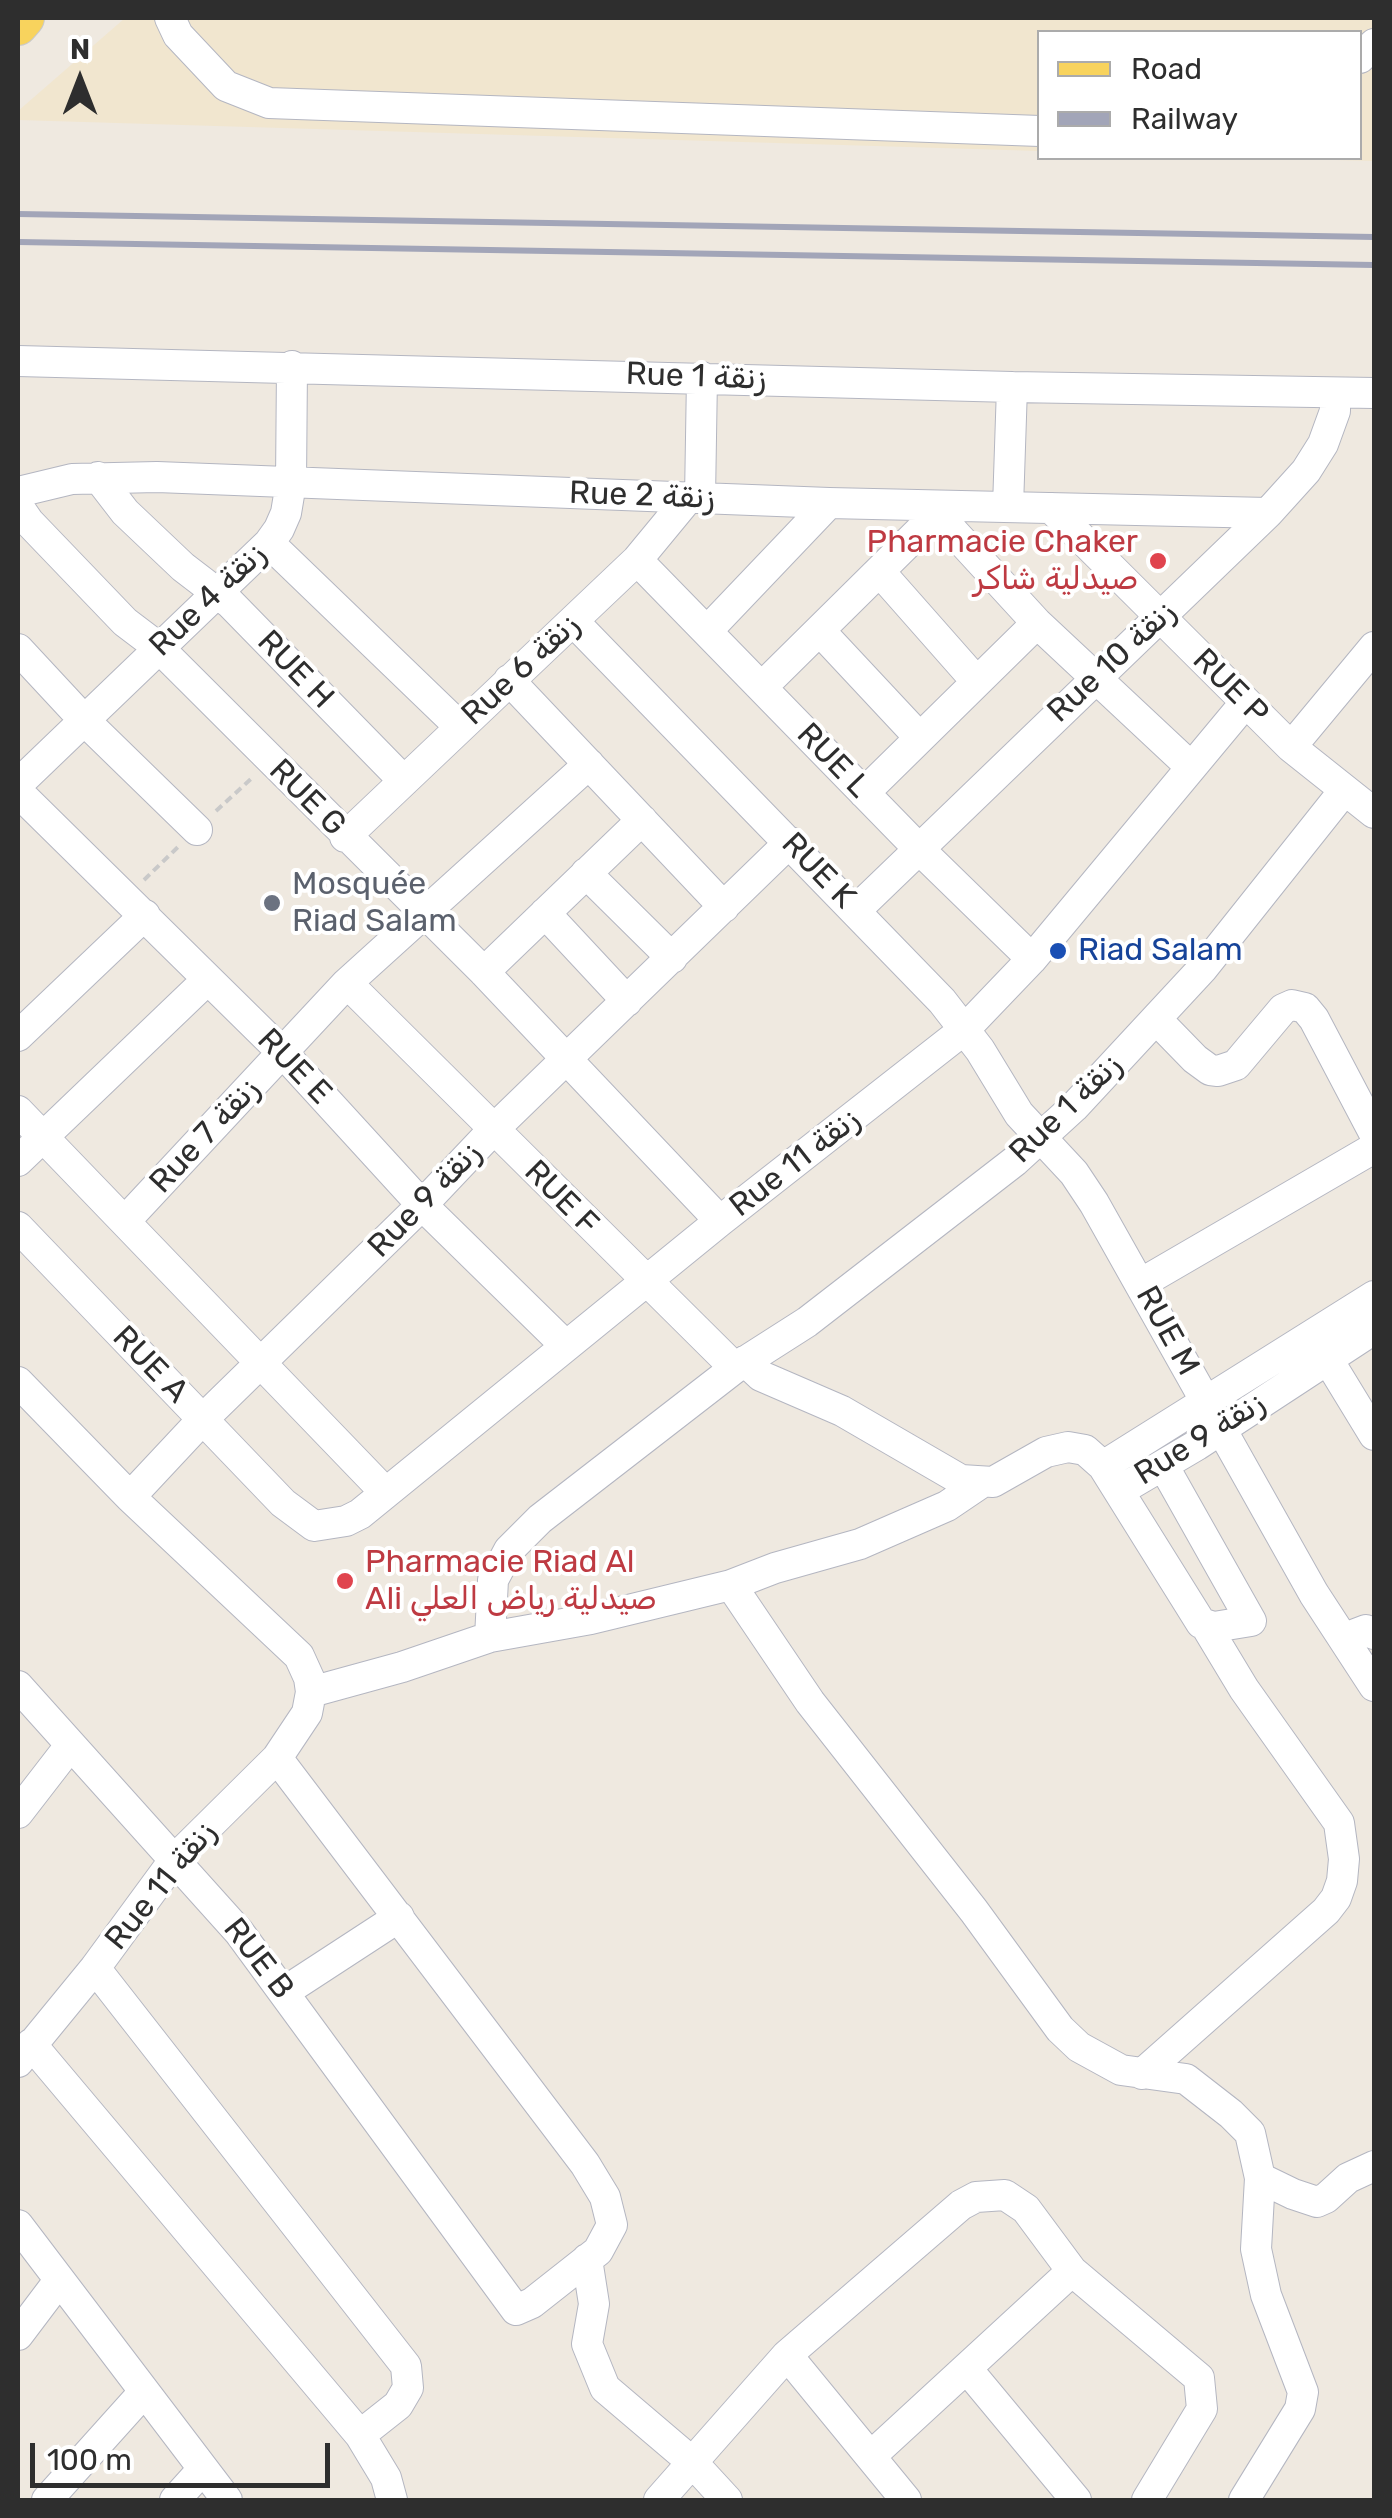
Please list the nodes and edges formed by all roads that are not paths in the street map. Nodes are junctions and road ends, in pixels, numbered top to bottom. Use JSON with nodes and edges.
{"nodes":[{"id":1,"x":25,"y":18,"type":"edge"},
{"id":2,"x":170,"y":18,"type":"edge"},
{"id":3,"x":18,"y":26,"type":"edge"},
{"id":4,"x":1037,"y":131,"type":"edge"},
{"id":5,"x":18,"y":360,"type":"edge"},
{"id":6,"x":292,"y":366,"type":"junction"},
{"id":7,"x":702,"y":377,"type":"junction"},
{"id":8,"x":1012,"y":387,"type":"junction"},
{"id":9,"x":1374,"y":392,"type":"edge"},
{"id":10,"x":1336,"y":394,"type":"junction"},
{"id":11,"x":98,"y":478,"type":"junction"},
{"id":12,"x":291,"y":483,"type":"junction"},
{"id":13,"x":18,"y":492,"type":"edge"},
{"id":14,"x":694,"y":498,"type":"junction"},
{"id":15,"x":830,"y":503,"type":"junction"},
{"id":16,"x":18,"y":506,"type":"edge"},
{"id":17,"x":1008,"y":507,"type":"junction"},
{"id":18,"x":1052,"y":508,"type":"junction"},
{"id":19,"x":937,"y":510,"type":"junction"},
{"id":20,"x":1268,"y":513,"type":"junction"},
{"id":21,"x":269,"y":543,"type":"junction"},
{"id":22,"x":638,"y":560,"type":"junction"},
{"id":23,"x":880,"y":572,"type":"junction"},
{"id":24,"x":218,"y":592,"type":"junction"},
{"id":25,"x":1162,"y":616,"type":"junction"},
{"id":26,"x":573,"y":621,"type":"junction"},
{"id":27,"x":1038,"y":622,"type":"junction"},
{"id":28,"x":707,"y":631,"type":"junction"},
{"id":29,"x":820,"y":631,"type":"junction"},
{"id":30,"x":158,"y":647,"type":"junction"},
{"id":31,"x":1374,"y":647,"type":"edge"},
{"id":32,"x":18,"y":648,"type":"edge"},
{"id":33,"x":508,"y":680,"type":"junction"},
{"id":34,"x":1095,"y":680,"type":"junction"},
{"id":35,"x":977,"y":682,"type":"junction"},
{"id":36,"x":762,"y":687,"type":"junction"},
{"id":37,"x":1245,"y":703,"type":"junction"},
{"id":38,"x":84,"y":720,"type":"junction"},
{"id":39,"x":460,"y":727,"type":"junction"},
{"id":40,"x":920,"y":738,"type":"junction"},
{"id":41,"x":1291,"y":747,"type":"junction"},
{"id":42,"x":589,"y":764,"type":"junction"},
{"id":43,"x":1191,"y":767,"type":"junction"},
{"id":44,"x":404,"y":782,"type":"junction"},
{"id":45,"x":18,"y":784,"type":"edge"},
{"id":46,"x":18,"y":792,"type":"edge"},
{"id":47,"x":1343,"y":792,"type":"junction"},
{"id":48,"x":864,"y":793,"type":"junction"},
{"id":49,"x":1374,"y":814,"type":"edge"},
{"id":50,"x":642,"y":820,"type":"junction"},
{"id":51,"x":197,"y":830,"type":"dead end"},
{"id":52,"x":345,"y":837,"type":"junction"},
{"id":53,"x":790,"y":842,"type":"junction"},
{"id":54,"x":919,"y":849,"type":"junction"},
{"id":55,"x":586,"y":873,"type":"junction"},
{"id":56,"x":724,"y":907,"type":"junction"},
{"id":57,"x":856,"y":910,"type":"junction"},
{"id":58,"x":546,"y":912,"type":"junction"},
{"id":59,"x":422,"y":913,"type":"junction"},
{"id":60,"x":144,"y":914,"type":"junction"},
{"id":61,"x":672,"y":958,"type":"junction"},
{"id":62,"x":1032,"y":959,"type":"junction"},
{"id":63,"x":484,"y":972,"type":"junction"},
{"id":64,"x":207,"y":980,"type":"junction"},
{"id":65,"x":348,"y":983,"type":"junction"},
{"id":66,"x":628,"y":1001,"type":"junction"},
{"id":67,"x":1156,"y":1019,"type":"junction"},
{"id":68,"x":965,"y":1029,"type":"junction"},
{"id":69,"x":18,"y":1036,"type":"edge"},
{"id":70,"x":283,"y":1054,"type":"junction"},
{"id":71,"x":567,"y":1060,"type":"junction"},
{"id":72,"x":18,"y":1110,"type":"edge"},
{"id":73,"x":493,"y":1130,"type":"junction"},
{"id":74,"x":1374,"y":1133,"type":"edge"},
{"id":75,"x":42,"y":1136,"type":"junction"},
{"id":76,"x":1042,"y":1137,"type":"junction"},
{"id":77,"x":1374,"y":1148,"type":"edge"},
{"id":78,"x":18,"y":1161,"type":"edge"},
{"id":79,"x":422,"y":1204,"type":"junction"},
{"id":80,"x":126,"y":1220,"type":"junction"},
{"id":81,"x":720,"y":1221,"type":"junction"},
{"id":82,"x":18,"y":1227,"type":"edge"},
{"id":83,"x":648,"y":1283,"type":"junction"},
{"id":84,"x":1140,"y":1284,"type":"junction"},
{"id":85,"x":1374,"y":1296,"type":"edge"},
{"id":86,"x":1374,"y":1329,"type":"edge"},
{"id":87,"x":566,"y":1346,"type":"junction"},
{"id":88,"x":1327,"y":1358,"type":"junction"},
{"id":89,"x":262,"y":1362,"type":"junction"},
{"id":90,"x":740,"y":1365,"type":"junction"},
{"id":91,"x":18,"y":1382,"type":"edge"},
{"id":92,"x":1214,"y":1415,"type":"junction"},
{"id":93,"x":202,"y":1420,"type":"junction"},
{"id":94,"x":1374,"y":1435,"type":"edge"},
{"id":95,"x":1163,"y":1465,"type":"junction"},
{"id":96,"x":1111,"y":1478,"type":"junction"},
{"id":97,"x":981,"y":1483,"type":"junction"},
{"id":98,"x":385,"y":1492,"type":"junction"},
{"id":99,"x":130,"y":1497,"type":"junction"},
{"id":100,"x":283,"y":1503,"type":"joint"},
{"id":101,"x":731,"y":1585,"type":"junction"},
{"id":102,"x":1198,"y":1619,"type":"junction"},
{"id":103,"x":1365,"y":1631,"type":"edge"},
{"id":104,"x":490,"y":1637,"type":"junction"},
{"id":105,"x":18,"y":1686,"type":"edge"},
{"id":106,"x":1374,"y":1686,"type":"edge"},
{"id":107,"x":312,"y":1692,"type":"junction"},
{"id":108,"x":69,"y":1747,"type":"junction"},
{"id":109,"x":277,"y":1758,"type":"junction"},
{"id":110,"x":18,"y":1814,"type":"edge"},
{"id":111,"x":175,"y":1859,"type":"junction"},
{"id":112,"x":399,"y":1917,"type":"junction"},
{"id":113,"x":95,"y":1968,"type":"junction"},
{"id":114,"x":284,"y":1992,"type":"junction"},
{"id":115,"x":24,"y":2053,"type":"edge"},
{"id":116,"x":1142,"y":2074,"type":"junction"},
{"id":117,"x":1374,"y":2166,"type":"edge"},
{"id":118,"x":1260,"y":2178,"type":"junction"},
{"id":119,"x":18,"y":2224,"type":"edge"},
{"id":120,"x":587,"y":2259,"type":"junction"},
{"id":121,"x":1072,"y":2271,"type":"junction"},
{"id":122,"x":58,"y":2282,"type":"junction"},
{"id":123,"x":18,"y":2335,"type":"edge"},
{"id":124,"x":787,"y":2355,"type":"junction"},
{"id":125,"x":968,"y":2370,"type":"junction"},
{"id":126,"x":144,"y":2392,"type":"junction"},
{"id":127,"x":360,"y":2436,"type":"junction"},
{"id":128,"x":871,"y":2456,"type":"junction"},
{"id":129,"x":692,"y":2462,"type":"junction"},
{"id":130,"x":202,"y":2470,"type":"junction"},
{"id":131,"x":47,"y":2500,"type":"edge"},
{"id":132,"x":175,"y":2500,"type":"edge"},
{"id":133,"x":228,"y":2500,"type":"edge"},
{"id":134,"x":392,"y":2500,"type":"edge"},
{"id":135,"x":660,"y":2500,"type":"edge"},
{"id":136,"x":727,"y":2500,"type":"edge"},
{"id":137,"x":906,"y":2500,"type":"edge"},
{"id":138,"x":1076,"y":2500,"type":"edge"},
{"id":139,"x":1148,"y":2500,"type":"edge"},
{"id":140,"x":1244,"y":2500,"type":"edge"}],
"edges":[{"from":1,"to":3,"type":"main road"},
{"from":2,"to":4,"type":"street"},
{"from":5,"to":6,"type":"street","name":"Rue 1 زنقة"},
{"from":6,"to":7,"type":"street","name":"Rue 1 زنقة"},
{"from":6,"to":12,"type":"street","name":"Rue 4 زنقة"},
{"from":7,"to":8,"type":"street","name":"Rue 1 زنقة"},
{"from":7,"to":14,"type":"street"},
{"from":8,"to":10,"type":"street","name":"Rue 1 زنقة"},
{"from":8,"to":17,"type":"street"},
{"from":9,"to":10,"type":"street","name":"Rue 1 زنقة"},
{"from":10,"to":20,"type":"street","name":"Rue 10 زنقة"},
{"from":11,"to":12,"type":"street","name":"Rue 2 زنقة"},
{"from":11,"to":13,"type":"street","name":"Rue 2 زنقة"},
{"from":11,"to":24,"type":"street","name":"RUE H"},
{"from":12,"to":14,"type":"street","name":"Rue 2 زنقة"},
{"from":12,"to":21,"type":"street","name":"Rue 4 زنقة"},
{"from":14,"to":15,"type":"street","name":"Rue 2 زنقة"},
{"from":14,"to":22,"type":"street","name":"Rue 6 زنقة"},
{"from":15,"to":19,"type":"street","name":"Rue 2 زنقة"},
{"from":15,"to":28,"type":"street"},
{"from":16,"to":30,"type":"street","name":"RUE G"},
{"from":17,"to":18,"type":"street","name":"Rue 2 زنقة"},
{"from":17,"to":19,"type":"street","name":"Rue 2 زنقة"},
{"from":18,"to":20,"type":"street","name":"Rue 2 زنقة"},
{"from":18,"to":25,"type":"street","name":"RUE P"},
{"from":19,"to":23,"type":"street"},
{"from":19,"to":27,"type":"street"},
{"from":20,"to":25,"type":"street","name":"Rue 10 زنقة"},
{"from":21,"to":24,"type":"street","name":"Rue 4 زنقة"},
{"from":21,"to":39,"type":"street"},
{"from":22,"to":26,"type":"street","name":"Rue 6 زنقة"},
{"from":22,"to":28,"type":"street","name":"RUE L"},
{"from":23,"to":29,"type":"street"},
{"from":23,"to":35,"type":"street"},
{"from":24,"to":30,"type":"street","name":"Rue 4 زنقة"},
{"from":24,"to":44,"type":"street","name":"RUE H"},
{"from":25,"to":34,"type":"street","name":"Rue 10 زنقة"},
{"from":25,"to":37,"type":"street","name":"RUE P"},
{"from":26,"to":33,"type":"street","name":"Rue 6 زنقة"},
{"from":26,"to":53,"type":"street","name":"RUE K"},
{"from":27,"to":34,"type":"street"},
{"from":27,"to":35,"type":"street"},
{"from":28,"to":36,"type":"street","name":"RUE L"},
{"from":29,"to":36,"type":"street"},
{"from":29,"to":40,"type":"street"},
{"from":30,"to":38,"type":"street","name":"Rue 4 زنقة"},
{"from":30,"to":52,"type":"street","name":"RUE G"},
{"from":31,"to":41,"type":"street"},
{"from":32,"to":38,"type":"street"},
{"from":33,"to":39,"type":"street","name":"Rue 6 زنقة"},
{"from":33,"to":42,"type":"street"},
{"from":34,"to":43,"type":"street"},
{"from":34,"to":54,"type":"street","name":"Rue 10 زنقة"},
{"from":35,"to":40,"type":"street"},
{"from":36,"to":48,"type":"street","name":"RUE L"},
{"from":37,"to":41,"type":"street","name":"RUE P"},
{"from":37,"to":43,"type":"street","name":"Rue 11 زنقة"},
{"from":38,"to":45,"type":"street","name":"Rue 4 زنقة"},
{"from":38,"to":51,"type":"street"},
{"from":39,"to":44,"type":"street","name":"Rue 6 زنقة"},
{"from":40,"to":48,"type":"street"},
{"from":41,"to":47,"type":"street","name":"RUE P"},
{"from":42,"to":50,"type":"street"},
{"from":42,"to":59,"type":"street","name":"Rue 7 زنقة"},
{"from":43,"to":62,"type":"street","name":"Rue 11 زنقة"},
{"from":44,"to":52,"type":"street","name":"Rue 6 زنقة"},
{"from":46,"to":60,"type":"street","name":"RUE E"},
{"from":47,"to":49,"type":"street","name":"RUE P"},
{"from":47,"to":67,"type":"street","name":"Rue 1 زنقة"},
{"from":48,"to":54,"type":"street","name":"RUE L"},
{"from":50,"to":55,"type":"street"},
{"from":50,"to":56,"type":"street"},
{"from":52,"to":59,"type":"street","name":"RUE G"},
{"from":53,"to":56,"type":"street","name":"Rue 9 زنقة"},
{"from":53,"to":57,"type":"street","name":"RUE K"},
{"from":54,"to":57,"type":"street","name":"Rue 10 زنقة"},
{"from":54,"to":62,"type":"street","name":"RUE L"},
{"from":55,"to":58,"type":"street"},
{"from":55,"to":61,"type":"street"},
{"from":56,"to":61,"type":"street","name":"Rue 9 زنقة"},
{"from":57,"to":68,"type":"street","name":"RUE K"},
{"from":58,"to":63,"type":"street"},
{"from":58,"to":66,"type":"street"},
{"from":59,"to":63,"type":"street","name":"RUE G"},
{"from":59,"to":65,"type":"street","name":"Rue 7 زنقة"},
{"from":60,"to":64,"type":"street","name":"RUE E"},
{"from":60,"to":69,"type":"street"},
{"from":61,"to":66,"type":"street","name":"Rue 9 زنقة"},
{"from":62,"to":68,"type":"street","name":"Rue 11 زنقة"},
{"from":63,"to":71,"type":"street","name":"RUE G"},
{"from":64,"to":70,"type":"street","name":"RUE E"},
{"from":64,"to":75,"type":"street"},
{"from":65,"to":70,"type":"street","name":"Rue 7 زنقة"},
{"from":65,"to":73,"type":"street","name":"RUE F"},
{"from":66,"to":71,"type":"street","name":"Rue 9 زنقة"},
{"from":67,"to":74,"type":"street"},
{"from":67,"to":76,"type":"street","name":"Rue 1 زنقة"},
{"from":68,"to":76,"type":"street","name":"RUE K"},
{"from":68,"to":81,"type":"street","name":"Rue 11 زنقة"},
{"from":70,"to":79,"type":"street","name":"RUE E"},
{"from":70,"to":80,"type":"street","name":"Rue 7 زنقة"},
{"from":71,"to":73,"type":"street","name":"Rue 9 زنقة"},
{"from":71,"to":81,"type":"street","name":"RUE G"},
{"from":72,"to":75,"type":"street"},
{"from":73,"to":79,"type":"street","name":"Rue 9 زنقة"},
{"from":73,"to":83,"type":"street","name":"RUE F"},
{"from":75,"to":78,"type":"street"},
{"from":75,"to":80,"type":"street"},
{"from":76,"to":84,"type":"street","name":"RUE M"},
{"from":76,"to":90,"type":"street","name":"Rue 1 زنقة"},
{"from":77,"to":84,"type":"street"},
{"from":79,"to":87,"type":"street","name":"RUE E"},
{"from":79,"to":89,"type":"street","name":"Rue 9 زنقة"},
{"from":80,"to":89,"type":"street"},
{"from":81,"to":83,"type":"street","name":"Rue 11 زنقة"},
{"from":82,"to":93,"type":"street","name":"RUE A"},
{"from":83,"to":87,"type":"street","name":"Rue 11 زنقة"},
{"from":83,"to":90,"type":"street","name":"RUE F"},
{"from":84,"to":92,"type":"street","name":"RUE M"},
{"from":85,"to":92,"type":"street","name":"Rue 9 زنقة"},
{"from":86,"to":88,"type":"street","name":"Rue 9 زنقة"},
{"from":87,"to":98,"type":"street","name":"Rue 11 زنقة"},
{"from":88,"to":92,"type":"street","name":"Rue 9 زنقة"},
{"from":88,"to":94,"type":"street"},
{"from":89,"to":93,"type":"street","name":"Rue 9 زنقة"},
{"from":89,"to":98,"type":"street"},
{"from":90,"to":97,"type":"street","name":"RUE F"},
{"from":90,"to":104,"type":"street","name":"Rue 1 زنقة"},
{"from":91,"to":99,"type":"street"},
{"from":92,"to":95,"type":"street","name":"Rue 9 زنقة"},
{"from":92,"to":96,"type":"street","name":"Rue 9 زنقة"},
{"from":92,"to":103,"type":"street","name":"RUE M"},
{"from":93,"to":99,"type":"street","name":"Rue 9 زنقة"},
{"from":93,"to":100,"type":"street","name":"RUE A"},
{"from":95,"to":96,"type":"street","name":"Rue 9 زنقة"},
{"from":95,"to":102,"type":"street"},
{"from":96,"to":97,"type":"street"},
{"from":96,"to":102,"type":"street"},
{"from":97,"to":101,"type":"street"},
{"from":98,"to":100,"type":"street","name":"Rue 11 زنقة"},
{"from":99,"to":107,"type":"street"},
{"from":101,"to":104,"type":"street"},
{"from":101,"to":116,"type":"street"},
{"from":102,"to":116,"type":"street"},
{"from":103,"to":106,"type":"street","name":"RUE M"},
{"from":104,"to":107,"type":"street"},
{"from":105,"to":108,"type":"street","name":"RUE B"},
{"from":107,"to":109,"type":"street","name":"Rue 11 زنقة"},
{"from":108,"to":110,"type":"street"},
{"from":108,"to":111,"type":"street","name":"RUE B"},
{"from":109,"to":111,"type":"street","name":"Rue 11 زنقة"},
{"from":109,"to":112,"type":"street"},
{"from":111,"to":113,"type":"street","name":"Rue 11 زنقة"},
{"from":111,"to":114,"type":"street","name":"RUE B"},
{"from":112,"to":114,"type":"street"},
{"from":112,"to":120,"type":"street"},
{"from":113,"to":115,"type":"street","name":"Rue 11 زنقة"},
{"from":113,"to":127,"type":"street"},
{"from":114,"to":120,"type":"street","name":"RUE B"},
{"from":115,"to":127,"type":"street"},
{"from":116,"to":118,"type":"street"},
{"from":117,"to":118,"type":"street"},
{"from":118,"to":140,"type":"street"},
{"from":119,"to":122,"type":"street"},
{"from":120,"to":129,"type":"street"},
{"from":121,"to":124,"type":"street"},
{"from":121,"to":125,"type":"street"},
{"from":121,"to":139,"type":"street"},
{"from":122,"to":123,"type":"street"},
{"from":122,"to":126,"type":"street"},
{"from":124,"to":128,"type":"street"},
{"from":124,"to":129,"type":"street"},
{"from":125,"to":128,"type":"street"},
{"from":125,"to":138,"type":"street"},
{"from":126,"to":130,"type":"street"},
{"from":126,"to":131,"type":"street"},
{"from":127,"to":134,"type":"street"},
{"from":128,"to":137,"type":"street"},
{"from":129,"to":135,"type":"street"},
{"from":129,"to":136,"type":"street"},
{"from":130,"to":132,"type":"street"},
{"from":130,"to":133,"type":"street"}]}
